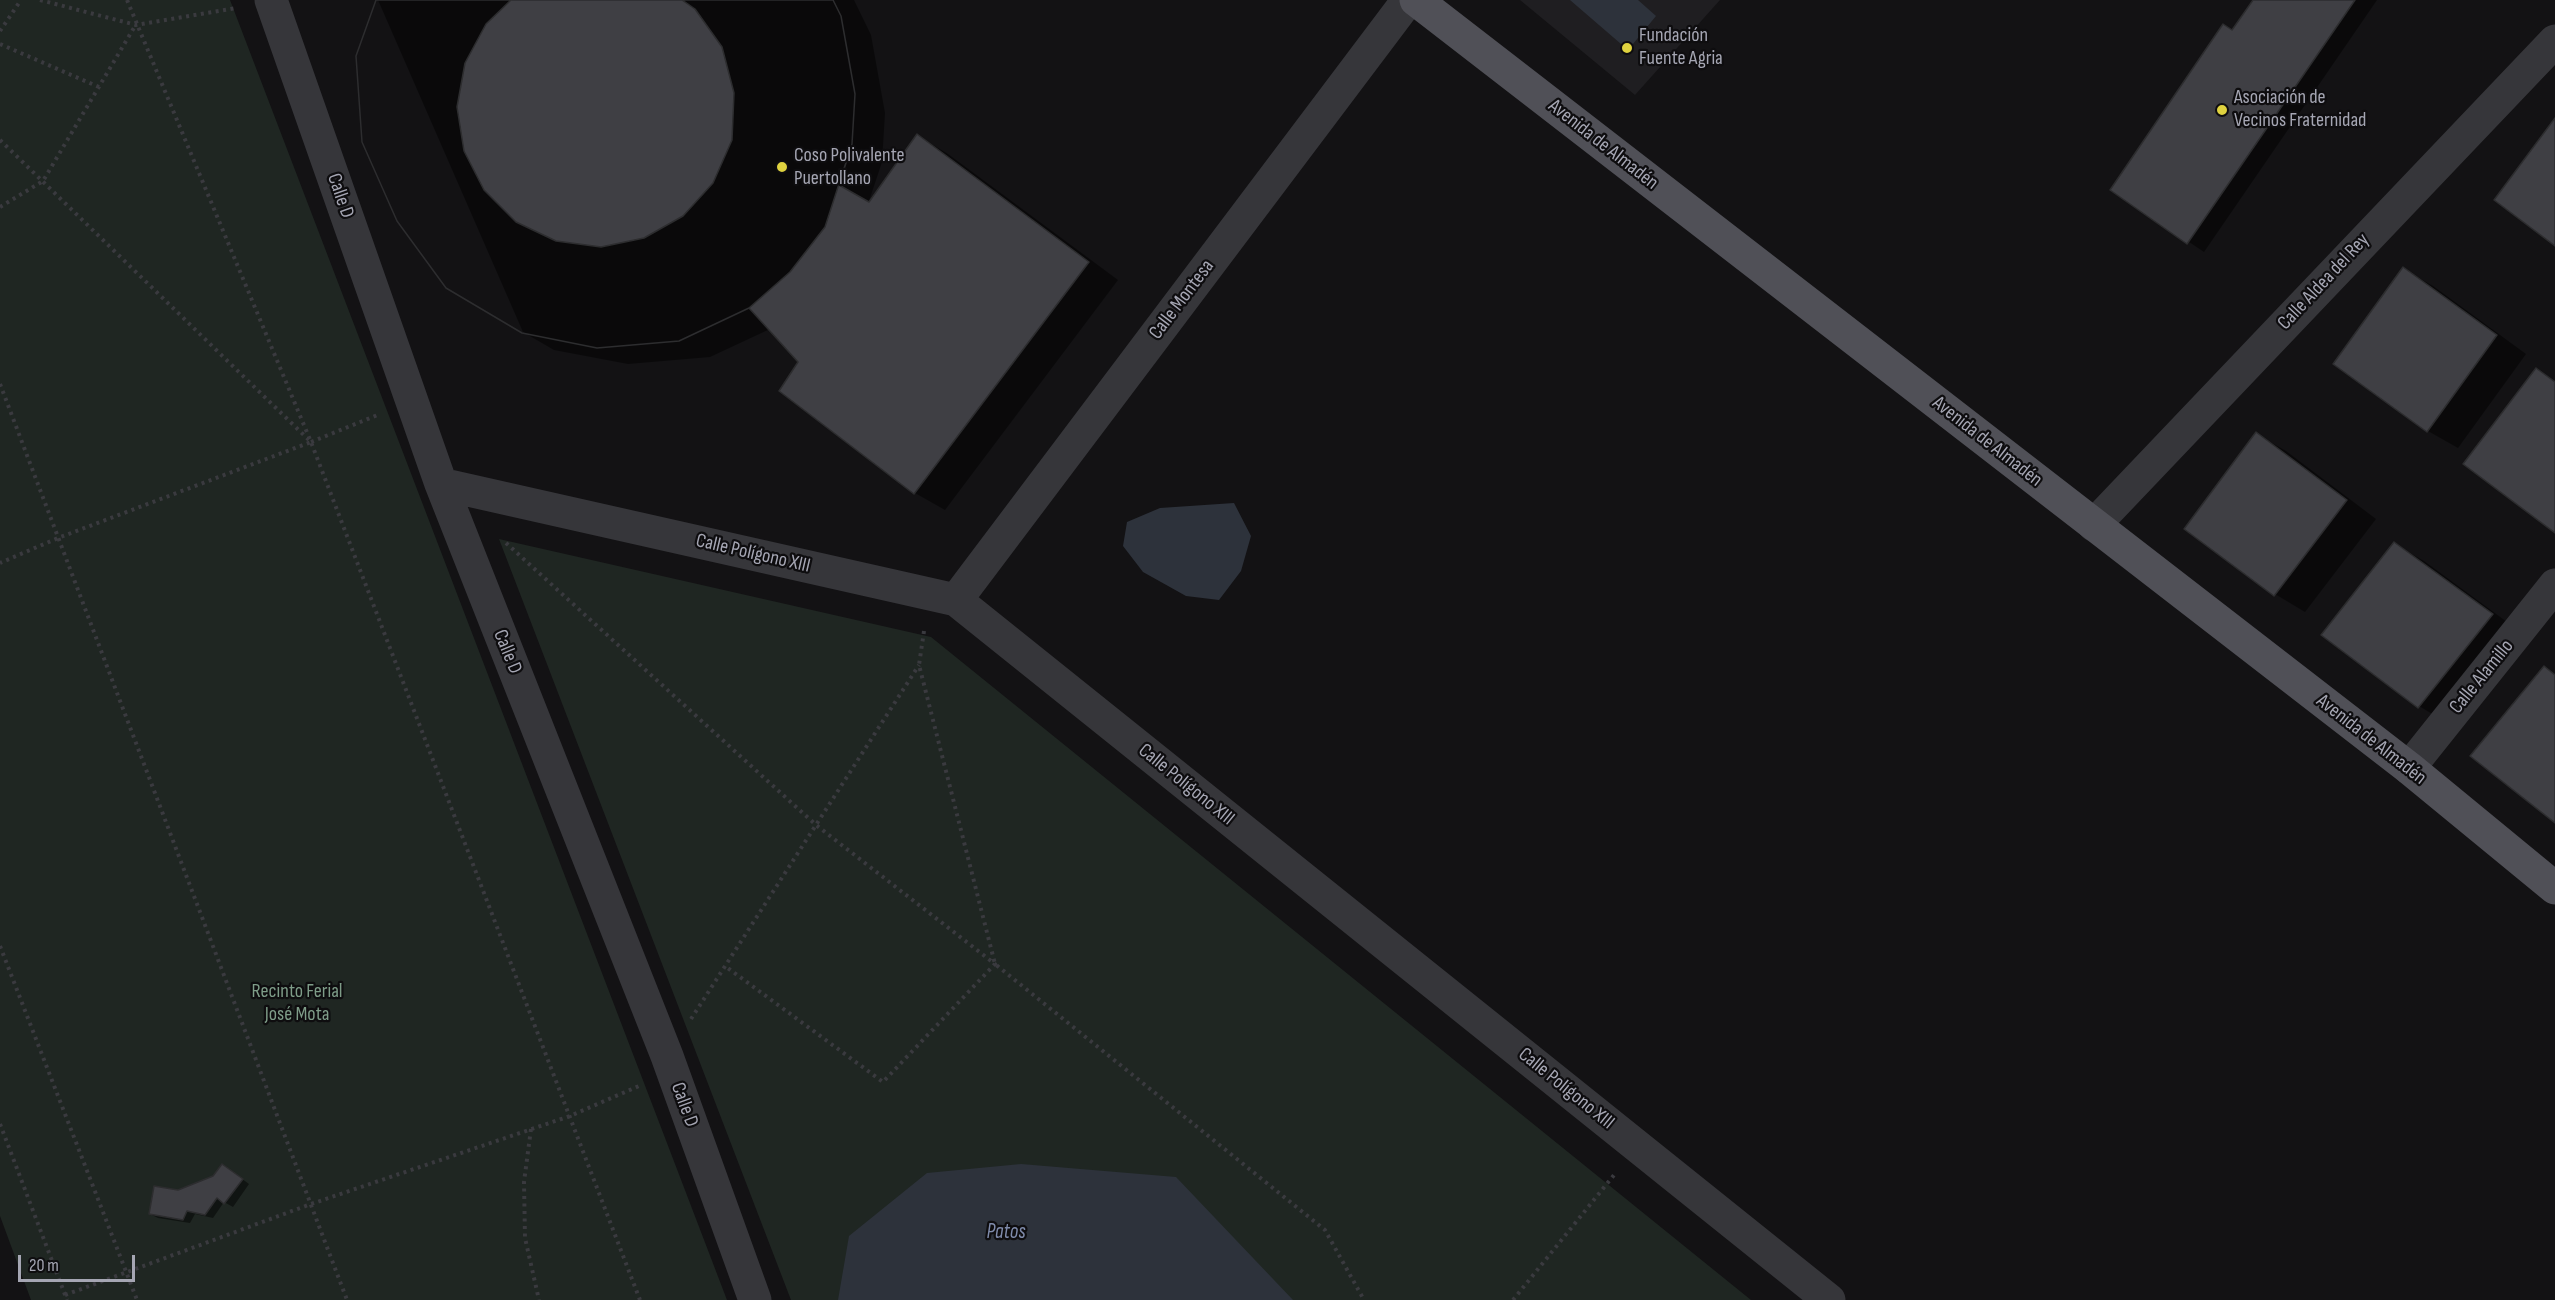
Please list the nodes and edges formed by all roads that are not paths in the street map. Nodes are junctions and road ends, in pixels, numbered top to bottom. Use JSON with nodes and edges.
{"nodes":[{"id":1,"x":1408,"y":0,"type":"edge"},
{"id":2,"x":1416,"y":0,"type":"edge"},
{"id":3,"x":257,"y":2,"type":"edge"},
{"id":4,"x":2555,"y":41,"type":"edge"},
{"id":5,"x":441,"y":484,"type":"junction"},
{"id":6,"x":2094,"y":525,"type":"junction"},
{"id":7,"x":2555,"y":585,"type":"edge"},
{"id":8,"x":943,"y":597,"type":"junction"},
{"id":9,"x":2409,"y":768,"type":"junction"},
{"id":10,"x":2555,"y":888,"type":"edge"},
{"id":11,"x":755,"y":1300,"type":"edge"},
{"id":12,"x":1829,"y":1300,"type":"edge"}],
"edges":[{"from":1,"to":8,"type":"street","name":"Calle Montesa"},
{"from":2,"to":6,"type":"main road","name":"Avenida de Almadén"},
{"from":3,"to":5,"type":"street","name":"Calle D"},
{"from":4,"to":6,"type":"street","name":"Calle Aldea del Rey"},
{"from":5,"to":8,"type":"street","name":"Calle Polígono XIII"},
{"from":5,"to":11,"type":"street","name":"Calle D"},
{"from":6,"to":9,"type":"main road","name":"Avenida de Almadén"},
{"from":7,"to":9,"type":"street","name":"Calle Alamillo"},
{"from":8,"to":12,"type":"street","name":"Calle Polígono XIII"},
{"from":9,"to":10,"type":"main road","name":"Avenida de Almadén"}]}
